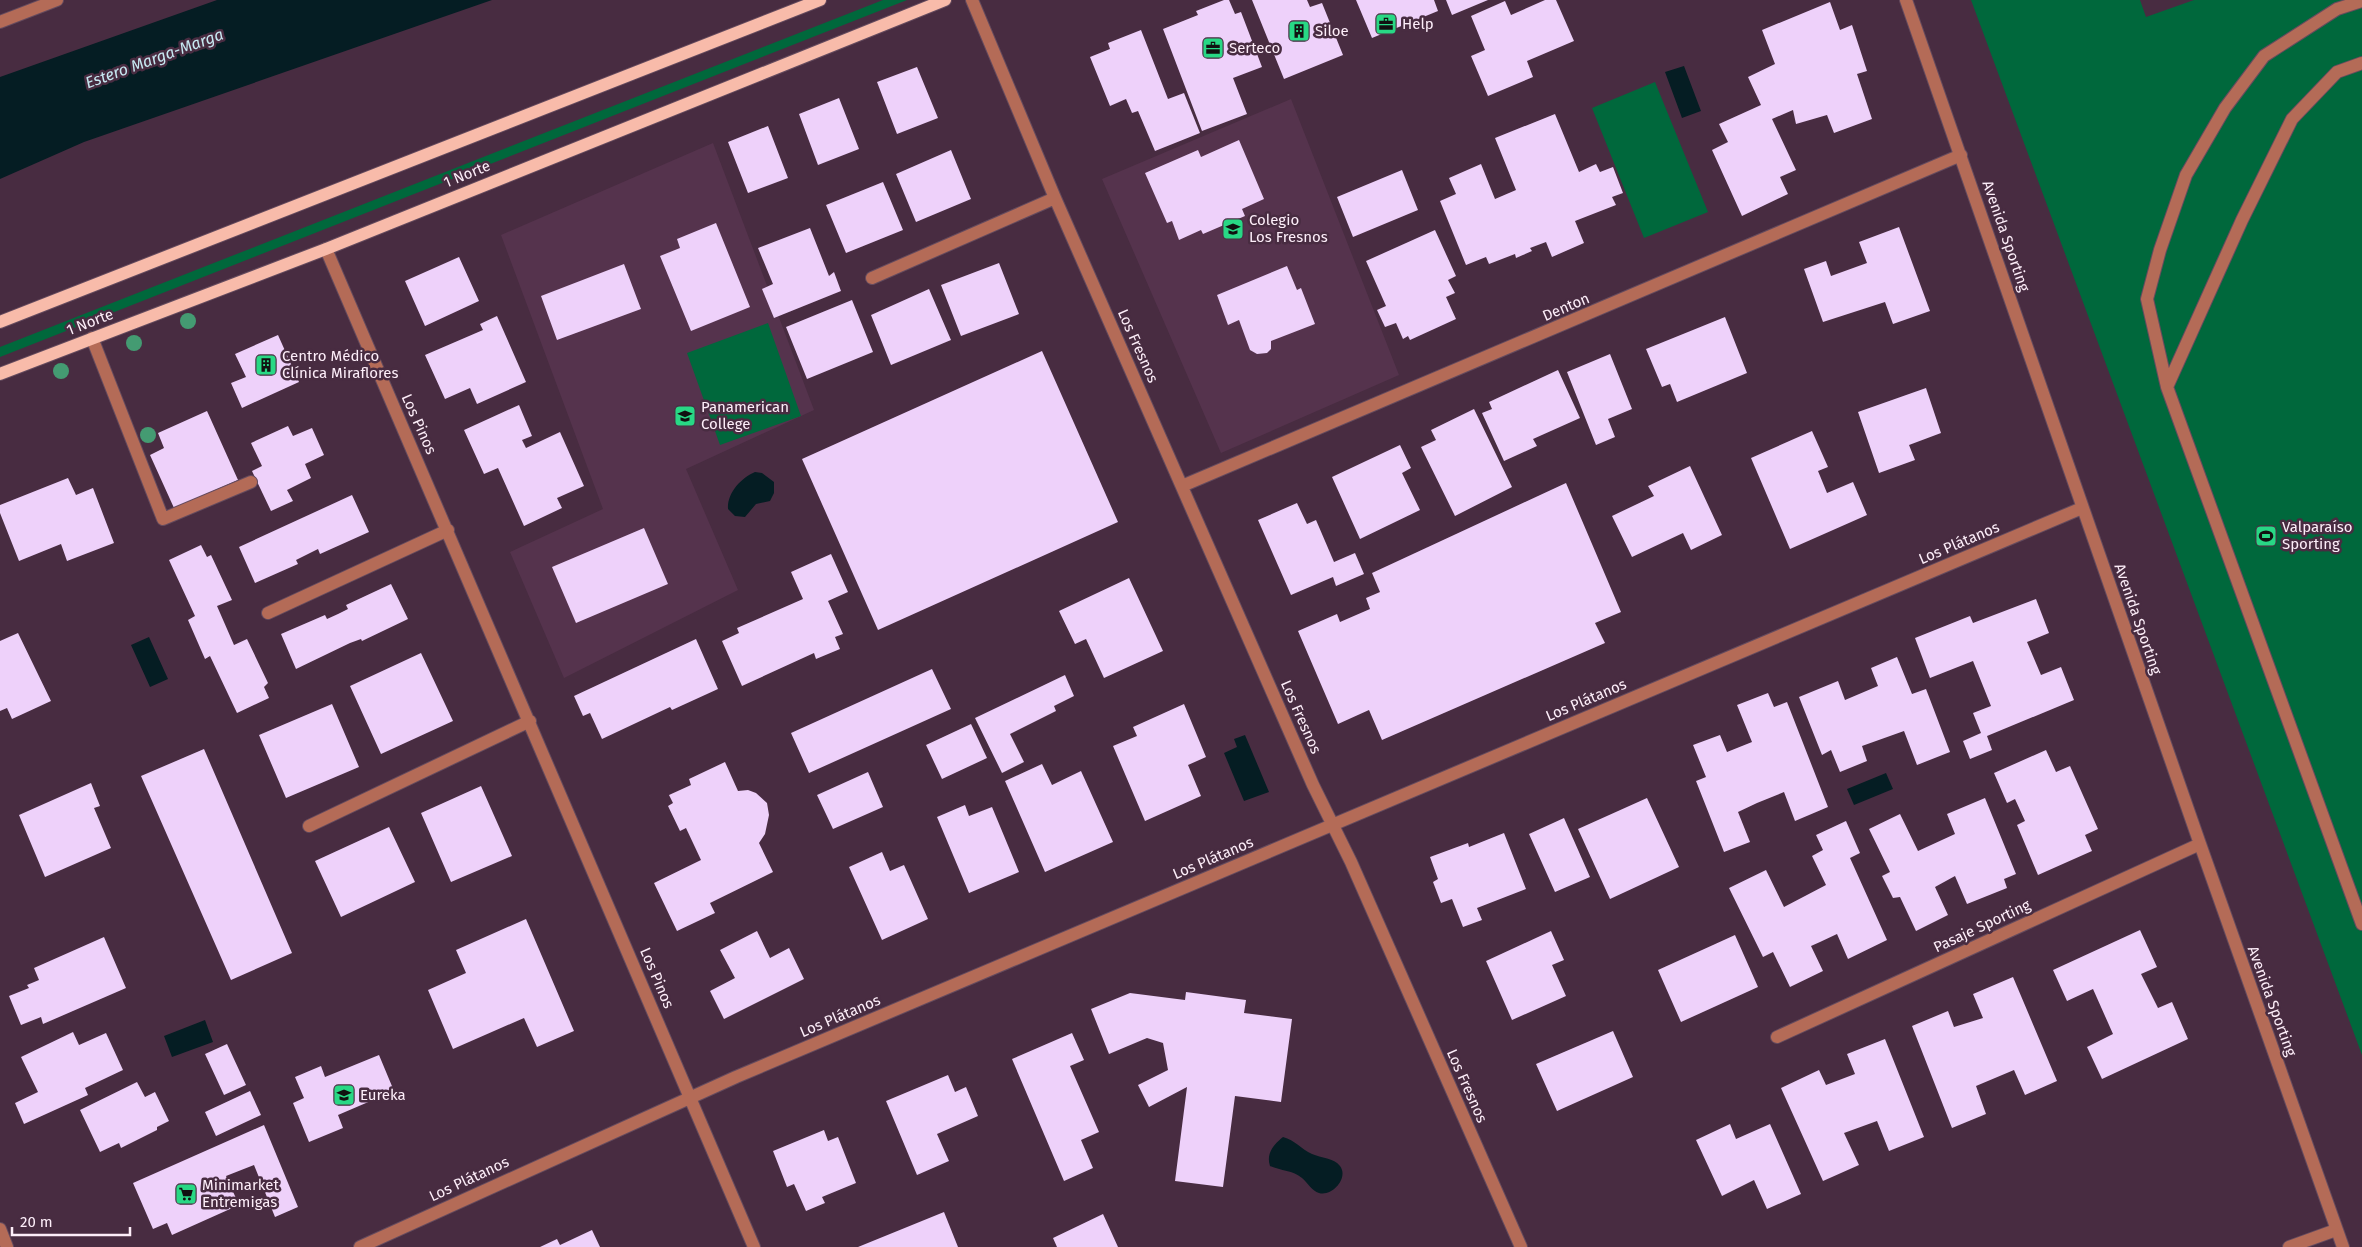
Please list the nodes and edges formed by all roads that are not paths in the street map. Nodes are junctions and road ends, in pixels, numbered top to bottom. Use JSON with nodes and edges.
{"nodes":[{"id":1,"x":57,"y":0,"type":"edge"},
{"id":2,"x":820,"y":0,"type":"edge"},
{"id":3,"x":945,"y":0,"type":"edge"},
{"id":4,"x":972,"y":0,"type":"edge"},
{"id":5,"x":1906,"y":0,"type":"edge"},
{"id":6,"x":2362,"y":0,"type":"edge"},
{"id":7,"x":0,"y":22,"type":"edge"},
{"id":8,"x":2362,"y":63,"type":"edge"},
{"id":9,"x":1961,"y":155,"type":"junction"},
{"id":10,"x":1055,"y":198,"type":"junction"},
{"id":11,"x":326,"y":249,"type":"junction"},
{"id":12,"x":872,"y":278,"type":"dead end"},
{"id":13,"x":0,"y":322,"type":"edge"},
{"id":14,"x":92,"y":338,"type":"junction"},
{"id":15,"x":0,"y":374,"type":"edge"},
{"id":16,"x":2167,"y":387,"type":"junction"},
{"id":17,"x":251,"y":482,"type":"dead end"},
{"id":18,"x":1182,"y":486,"type":"junction"},
{"id":19,"x":2082,"y":508,"type":"junction"},
{"id":20,"x":448,"y":530,"type":"junction"},
{"id":21,"x":268,"y":613,"type":"dead end"},
{"id":22,"x":530,"y":722,"type":"junction"},
{"id":23,"x":1332,"y":825,"type":"junction"},
{"id":24,"x":309,"y":826,"type":"dead end"},
{"id":25,"x":2200,"y":844,"type":"junction"},
{"id":26,"x":2362,"y":924,"type":"edge"},
{"id":27,"x":1777,"y":1037,"type":"dead end"},
{"id":28,"x":690,"y":1097,"type":"junction"},
{"id":29,"x":0,"y":1229,"type":"edge"},
{"id":30,"x":2336,"y":1230,"type":"junction"},
{"id":31,"x":7,"y":1247,"type":"edge"},
{"id":32,"x":360,"y":1247,"type":"edge"},
{"id":33,"x":754,"y":1247,"type":"edge"},
{"id":34,"x":1521,"y":1247,"type":"edge"},
{"id":35,"x":2289,"y":1247,"type":"edge"},
{"id":36,"x":2343,"y":1247,"type":"edge"}],
"edges":[{"from":1,"to":7,"type":"street"},
{"from":2,"to":13,"type":"main road"},
{"from":3,"to":11,"type":"main road","name":"1 Norte"},
{"from":4,"to":10,"type":"street","name":"Los Fresnos"},
{"from":5,"to":9,"type":"street","name":"Avenida Sporting"},
{"from":6,"to":16,"type":"street"},
{"from":8,"to":16,"type":"street"},
{"from":9,"to":18,"type":"street","name":"Denton"},
{"from":9,"to":19,"type":"street","name":"Avenida Sporting"},
{"from":10,"to":12,"type":"street"},
{"from":10,"to":18,"type":"street","name":"Los Fresnos"},
{"from":11,"to":14,"type":"main road","name":"1 Norte"},
{"from":11,"to":20,"type":"street","name":"Los Pinos"},
{"from":14,"to":15,"type":"main road","name":"1 Norte"},
{"from":14,"to":17,"type":"street"},
{"from":16,"to":26,"type":"street"},
{"from":18,"to":23,"type":"street","name":"Los Fresnos"},
{"from":19,"to":23,"type":"street","name":"Los Plátanos"},
{"from":19,"to":25,"type":"street","name":"Avenida Sporting"},
{"from":20,"to":21,"type":"street"},
{"from":20,"to":22,"type":"street","name":"Los Pinos"},
{"from":22,"to":24,"type":"street"},
{"from":22,"to":28,"type":"street","name":"Los Pinos"},
{"from":23,"to":28,"type":"street","name":"Los Plátanos"},
{"from":23,"to":34,"type":"street","name":"Los Fresnos"},
{"from":25,"to":27,"type":"street","name":"Pasaje Sporting"},
{"from":25,"to":30,"type":"street","name":"Avenida Sporting"},
{"from":28,"to":32,"type":"street","name":"Los Plátanos"},
{"from":28,"to":33,"type":"street","name":"Los Pinos"},
{"from":29,"to":31,"type":"street"},
{"from":30,"to":35,"type":"street"},
{"from":30,"to":36,"type":"street","name":"Avenida Sporting"}]}
